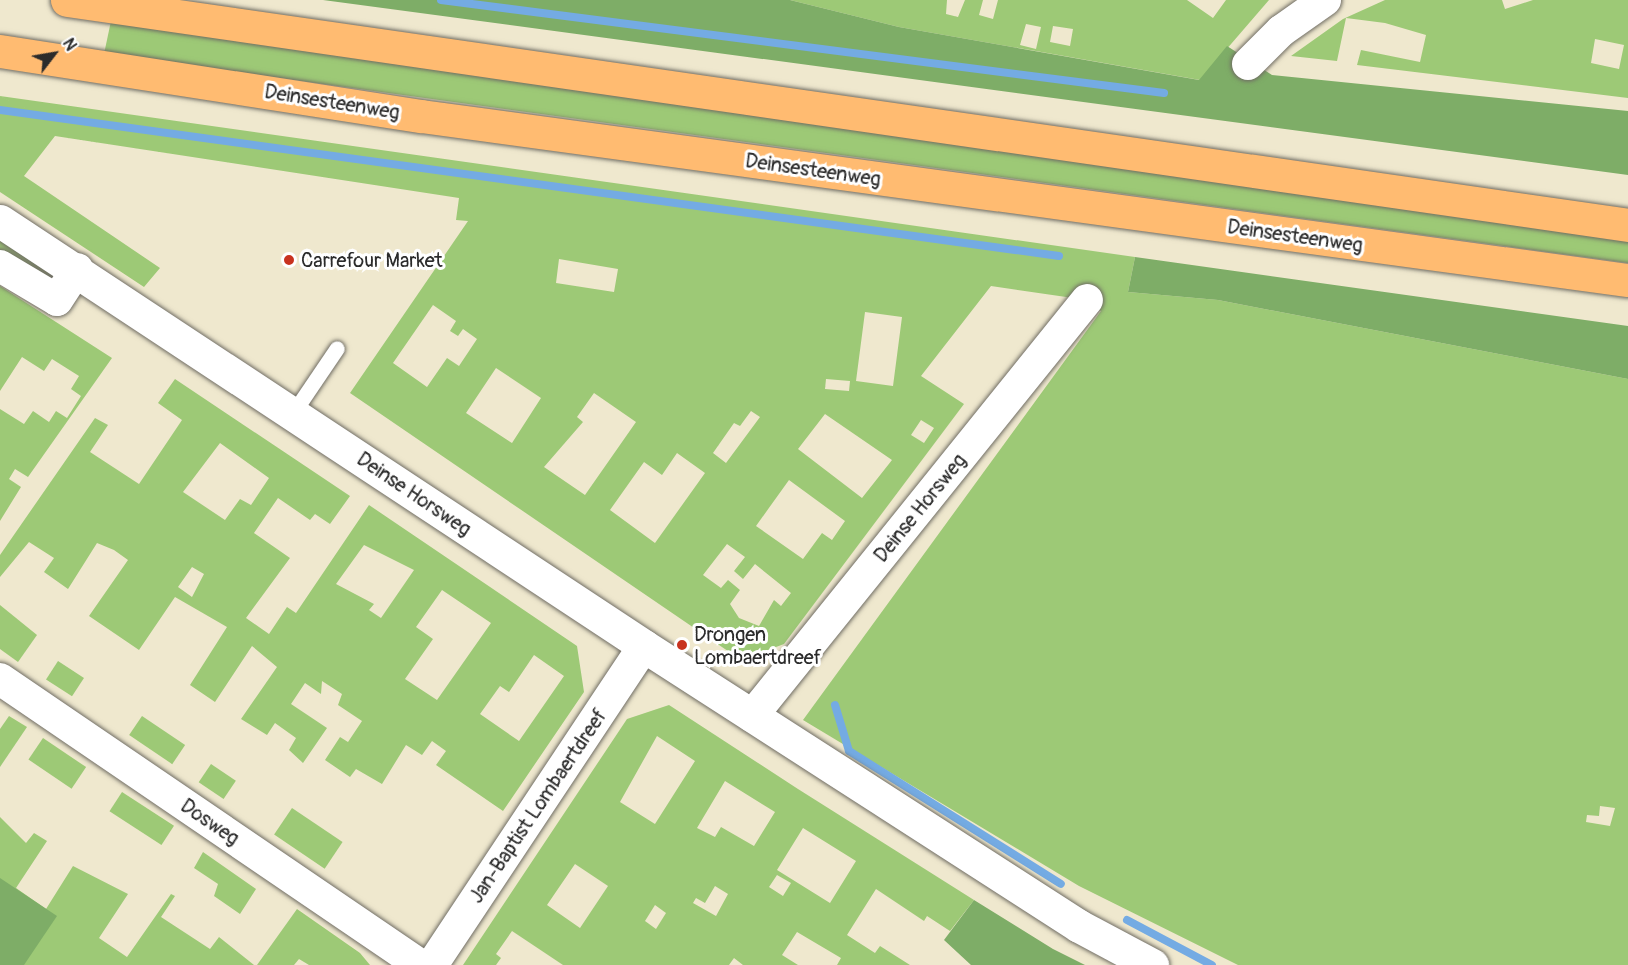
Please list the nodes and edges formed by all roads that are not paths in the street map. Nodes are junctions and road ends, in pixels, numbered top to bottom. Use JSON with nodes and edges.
{"nodes":[{"id":1,"x":67,"y":0,"type":"edge"},
{"id":2,"x":1319,"y":2,"type":"edge"},
{"id":3,"x":0,"y":51,"type":"edge"},
{"id":4,"x":1248,"y":64,"type":"dead end"},
{"id":5,"x":0,"y":221,"type":"edge"},
{"id":6,"x":1628,"y":225,"type":"edge"},
{"id":7,"x":0,"y":266,"type":"edge"},
{"id":8,"x":77,"y":269,"type":"junction"},
{"id":9,"x":1628,"y":280,"type":"edge"},
{"id":10,"x":1087,"y":300,"type":"dead end"},
{"id":11,"x":337,"y":348,"type":"dead end"},
{"id":12,"x":293,"y":413,"type":"junction"},
{"id":13,"x":644,"y":646,"type":"junction"},
{"id":14,"x":0,"y":679,"type":"edge"},
{"id":15,"x":752,"y":716,"type":"junction"},
{"id":16,"x":420,"y":965,"type":"edge"},
{"id":17,"x":432,"y":965,"type":"edge"},
{"id":18,"x":1152,"y":965,"type":"edge"}],
"edges":[{"from":1,"to":6,"type":"highway"},
{"from":2,"to":4,"type":"street"},
{"from":3,"to":9,"type":"highway","name":"Deinsesteenweg"},
{"from":5,"to":8,"type":"street","name":"Deinse Horsweg"},
{"from":7,"to":8,"type":"street"},
{"from":8,"to":12,"type":"street","name":"Deinse Horsweg"},
{"from":10,"to":15,"type":"street","name":"Deinse Horsweg"},
{"from":11,"to":12,"type":"lane"},
{"from":12,"to":13,"type":"street","name":"Deinse Horsweg"},
{"from":13,"to":15,"type":"street","name":"Deinse Horsweg"},
{"from":13,"to":17,"type":"street","name":"Jan-Baptist Lombaertdreef"},
{"from":14,"to":16,"type":"street","name":"Dosweg"},
{"from":15,"to":18,"type":"street","name":"Deinse Horsweg"}]}
